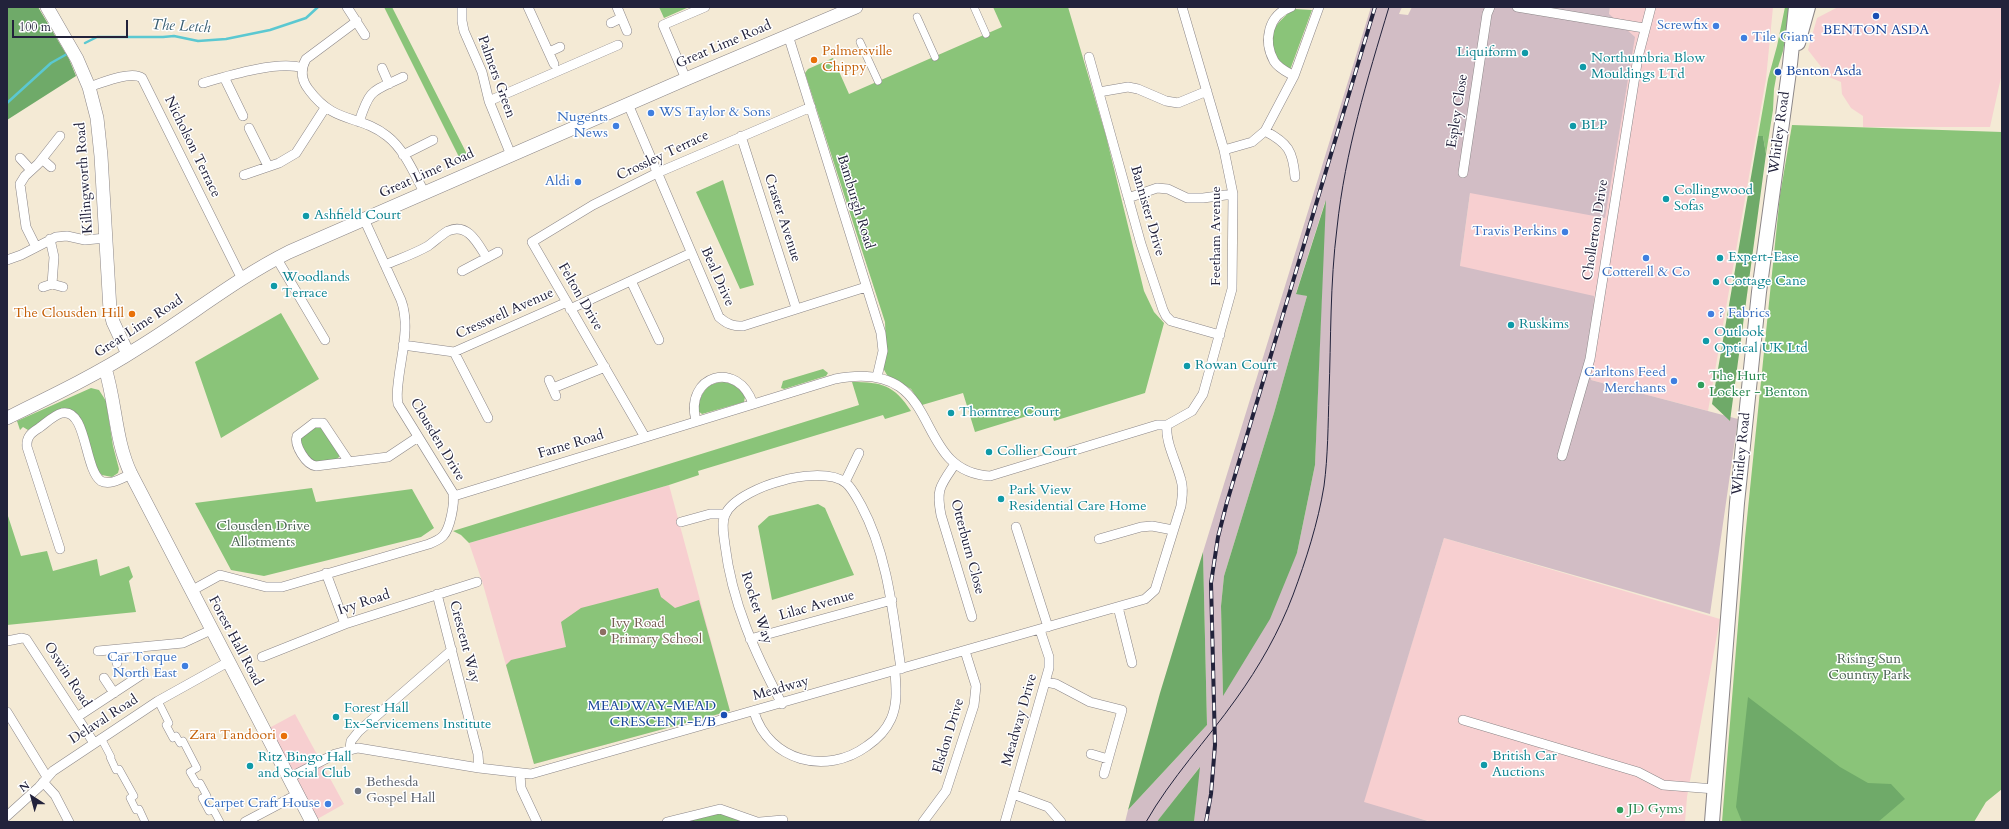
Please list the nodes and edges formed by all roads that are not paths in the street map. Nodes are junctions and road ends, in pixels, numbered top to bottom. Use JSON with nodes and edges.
{"nodes":[{"id":1,"x":47,"y":7,"type":"edge"},
{"id":2,"x":347,"y":7,"type":"edge"},
{"id":3,"x":462,"y":7,"type":"edge"},
{"id":4,"x":528,"y":7,"type":"edge"},
{"id":5,"x":616,"y":7,"type":"edge"},
{"id":6,"x":705,"y":7,"type":"edge"},
{"id":7,"x":856,"y":7,"type":"edge"},
{"id":8,"x":974,"y":7,"type":"edge"},
{"id":9,"x":1182,"y":7,"type":"edge"},
{"id":10,"x":1291,"y":7,"type":"edge"},
{"id":11,"x":1319,"y":7,"type":"edge"},
{"id":12,"x":1490,"y":7,"type":"edge"},
{"id":13,"x":1517,"y":7,"type":"edge"},
{"id":14,"x":1651,"y":7,"type":"edge"},
{"id":15,"x":1796,"y":7,"type":"edge"},
{"id":16,"x":1800,"y":7,"type":"edge"},
{"id":17,"x":1808,"y":7,"type":"edge"},
{"id":18,"x":917,"y":17,"type":"dead end"},
{"id":19,"x":621,"y":18,"type":"junction"},
{"id":20,"x":357,"y":21,"type":"junction"},
{"id":21,"x":611,"y":22,"type":"dead end"},
{"id":22,"x":1644,"y":28,"type":"junction"},
{"id":23,"x":627,"y":31,"type":"dead end"},
{"id":24,"x":986,"y":34,"type":"dead end"},
{"id":25,"x":365,"y":35,"type":"dead end"},
{"id":26,"x":788,"y":36,"type":"junction"},
{"id":27,"x":1793,"y":40,"type":"junction"},
{"id":28,"x":860,"y":42,"type":"dead end"},
{"id":29,"x":560,"y":46,"type":"dead end"},
{"id":30,"x":618,"y":46,"type":"dead end"},
{"id":31,"x":549,"y":52,"type":"junction"},
{"id":32,"x":934,"y":57,"type":"dead end"},
{"id":33,"x":1090,"y":57,"type":"dead end"},
{"id":34,"x":554,"y":64,"type":"dead end"},
{"id":35,"x":1790,"y":64,"type":"junction"},
{"id":36,"x":302,"y":68,"type":"junction"},
{"id":37,"x":382,"y":68,"type":"dead end"},
{"id":38,"x":1294,"y":76,"type":"junction"},
{"id":39,"x":224,"y":77,"type":"junction"},
{"id":40,"x":403,"y":77,"type":"dead end"},
{"id":41,"x":686,"y":79,"type":"junction"},
{"id":42,"x":878,"y":81,"type":"dead end"},
{"id":43,"x":203,"y":83,"type":"dead end"},
{"id":44,"x":389,"y":84,"type":"junction"},
{"id":45,"x":89,"y":87,"type":"junction"},
{"id":46,"x":1207,"y":91,"type":"junction"},
{"id":47,"x":1099,"y":92,"type":"junction"},
{"id":48,"x":489,"y":102,"type":"junction"},
{"id":49,"x":628,"y":104,"type":"junction"},
{"id":50,"x":811,"y":107,"type":"junction"},
{"id":51,"x":325,"y":108,"type":"junction"},
{"id":52,"x":244,"y":116,"type":"dead end"},
{"id":53,"x":359,"y":122,"type":"junction"},
{"id":54,"x":249,"y":128,"type":"dead end"},
{"id":55,"x":1265,"y":131,"type":"junction"},
{"id":56,"x":60,"y":136,"type":"dead end"},
{"id":57,"x":741,"y":136,"type":"junction"},
{"id":58,"x":433,"y":140,"type":"dead end"},
{"id":59,"x":1224,"y":150,"type":"junction"},
{"id":60,"x":403,"y":155,"type":"junction"},
{"id":61,"x":511,"y":155,"type":"junction"},
{"id":62,"x":20,"y":158,"type":"dead end"},
{"id":63,"x":42,"y":159,"type":"junction"},
{"id":64,"x":268,"y":166,"type":"junction"},
{"id":65,"x":51,"y":167,"type":"dead end"},
{"id":66,"x":31,"y":170,"type":"junction"},
{"id":67,"x":657,"y":173,"type":"junction"},
{"id":68,"x":1463,"y":173,"type":"dead end"},
{"id":69,"x":244,"y":175,"type":"dead end"},
{"id":70,"x":1295,"y":177,"type":"dead end"},
{"id":71,"x":424,"y":192,"type":"junction"},
{"id":72,"x":1233,"y":194,"type":"junction"},
{"id":73,"x":1128,"y":198,"type":"junction"},
{"id":74,"x":364,"y":219,"type":"junction"},
{"id":75,"x":106,"y":238,"type":"junction"},
{"id":76,"x":50,"y":239,"type":"junction"},
{"id":77,"x":532,"y":242,"type":"joint"},
{"id":78,"x":36,"y":247,"type":"junction"},
{"id":79,"x":498,"y":252,"type":"dead end"},
{"id":80,"x":691,"y":253,"type":"junction"},
{"id":81,"x":276,"y":258,"type":"junction"},
{"id":82,"x":487,"y":258,"type":"junction"},
{"id":83,"x":7,"y":260,"type":"edge"},
{"id":84,"x":385,"y":265,"type":"junction"},
{"id":85,"x":462,"y":271,"type":"dead end"},
{"id":86,"x":242,"y":279,"type":"junction"},
{"id":87,"x":631,"y":281,"type":"junction"},
{"id":88,"x":63,"y":287,"type":"dead end"},
{"id":89,"x":866,"y":287,"type":"junction"},
{"id":90,"x":568,"y":305,"type":"junction"},
{"id":91,"x":796,"y":308,"type":"junction"},
{"id":92,"x":118,"y":334,"type":"junction"},
{"id":93,"x":1220,"y":335,"type":"junction"},
{"id":94,"x":325,"y":340,"type":"dead end"},
{"id":95,"x":659,"y":340,"type":"dead end"},
{"id":96,"x":148,"y":342,"type":"junction"},
{"id":97,"x":403,"y":345,"type":"junction"},
{"id":98,"x":454,"y":352,"type":"junction"},
{"id":99,"x":128,"y":354,"type":"junction"},
{"id":100,"x":604,"y":367,"type":"junction"},
{"id":101,"x":105,"y":368,"type":"junction"},
{"id":102,"x":877,"y":377,"type":"junction"},
{"id":103,"x":83,"y":380,"type":"junction"},
{"id":104,"x":553,"y":388,"type":"dead end"},
{"id":105,"x":112,"y":392,"type":"junction"},
{"id":106,"x":753,"y":404,"type":"junction"},
{"id":107,"x":7,"y":418,"type":"edge"},
{"id":108,"x":488,"y":418,"type":"dead end"},
{"id":109,"x":696,"y":421,"type":"junction"},
{"id":110,"x":1168,"y":425,"type":"junction"},
{"id":111,"x":645,"y":437,"type":"junction"},
{"id":112,"x":418,"y":438,"type":"junction"},
{"id":113,"x":860,"y":452,"type":"dead end"},
{"id":114,"x":1562,"y":456,"type":"dead end"},
{"id":115,"x":349,"y":462,"type":"junction"},
{"id":116,"x":955,"y":464,"type":"junction"},
{"id":117,"x":130,"y":474,"type":"junction"},
{"id":118,"x":845,"y":482,"type":"junction"},
{"id":119,"x":454,"y":496,"type":"junction"},
{"id":120,"x":725,"y":514,"type":"junction"},
{"id":121,"x":681,"y":522,"type":"dead end"},
{"id":122,"x":1016,"y":527,"type":"dead end"},
{"id":123,"x":1173,"y":530,"type":"junction"},
{"id":124,"x":1099,"y":539,"type":"dead end"},
{"id":125,"x":60,"y":549,"type":"dead end"},
{"id":126,"x":326,"y":573,"type":"junction"},
{"id":127,"x":477,"y":582,"type":"dead end"},
{"id":128,"x":191,"y":592,"type":"junction"},
{"id":129,"x":437,"y":594,"type":"junction"},
{"id":130,"x":892,"y":600,"type":"junction"},
{"id":131,"x":1118,"y":608,"type":"junction"},
{"id":132,"x":972,"y":617,"type":"dead end"},
{"id":133,"x":345,"y":624,"type":"junction"},
{"id":134,"x":1044,"y":629,"type":"junction"},
{"id":135,"x":211,"y":630,"type":"junction"},
{"id":136,"x":750,"y":639,"type":"junction"},
{"id":137,"x":7,"y":641,"type":"edge"},
{"id":138,"x":115,"y":650,"type":"junction"},
{"id":139,"x":452,"y":650,"type":"junction"},
{"id":140,"x":98,"y":651,"type":"dead end"},
{"id":141,"x":965,"y":651,"type":"junction"},
{"id":142,"x":262,"y":657,"type":"dead end"},
{"id":143,"x":228,"y":662,"type":"junction"},
{"id":144,"x":117,"y":663,"type":"dead end"},
{"id":145,"x":1132,"y":663,"type":"dead end"},
{"id":146,"x":898,"y":670,"type":"junction"},
{"id":147,"x":144,"y":673,"type":"dead end"},
{"id":148,"x":104,"y":678,"type":"dead end"},
{"id":149,"x":1046,"y":682,"type":"junction"},
{"id":150,"x":114,"y":693,"type":"junction"},
{"id":151,"x":158,"y":702,"type":"junction"},
{"id":152,"x":782,"y":704,"type":"junction"},
{"id":153,"x":7,"y":712,"type":"edge"},
{"id":154,"x":754,"y":712,"type":"junction"},
{"id":155,"x":77,"y":717,"type":"junction"},
{"id":156,"x":1463,"y":720,"type":"dead end"},
{"id":157,"x":98,"y":741,"type":"junction"},
{"id":158,"x":350,"y":748,"type":"junction"},
{"id":159,"x":1091,"y":754,"type":"dead end"},
{"id":160,"x":1108,"y":759,"type":"junction"},
{"id":161,"x":479,"y":768,"type":"junction"},
{"id":162,"x":520,"y":774,"type":"junction"},
{"id":163,"x":1104,"y":774,"type":"dead end"},
{"id":164,"x":290,"y":778,"type":"junction"},
{"id":165,"x":45,"y":780,"type":"junction"},
{"id":166,"x":1715,"y":789,"type":"junction"},
{"id":167,"x":298,"y":794,"type":"junction"},
{"id":168,"x":1013,"y":794,"type":"junction"},
{"id":169,"x":7,"y":816,"type":"edge"},
{"id":170,"x":783,"y":820,"type":"dead end"},
{"id":171,"x":679,"y":821,"type":"edge"},
{"id":172,"x":68,"y":822,"type":"edge"},
{"id":173,"x":145,"y":822,"type":"edge"},
{"id":174,"x":220,"y":822,"type":"edge"},
{"id":175,"x":245,"y":822,"type":"edge"},
{"id":176,"x":312,"y":822,"type":"edge"},
{"id":177,"x":537,"y":822,"type":"edge"},
{"id":178,"x":667,"y":822,"type":"edge"},
{"id":179,"x":759,"y":822,"type":"edge"},
{"id":180,"x":923,"y":822,"type":"edge"},
{"id":181,"x":1004,"y":822,"type":"edge"},
{"id":182,"x":1061,"y":822,"type":"edge"},
{"id":183,"x":1712,"y":822,"type":"edge"}],
"edges":[{"from":1,"to":45,"type":"main road","name":"Killingworth Road"},
{"from":2,"to":20,"type":"street"},
{"from":3,"to":48,"type":"street","name":"Palmers Green"},
{"from":4,"to":31,"type":"street"},
{"from":5,"to":19,"type":"street"},
{"from":6,"to":41,"type":"street"},
{"from":7,"to":26,"type":"main road","name":"Great Lime Road"},
{"from":8,"to":24,"type":"street"},
{"from":9,"to":46,"type":"street","name":"Feetham Avenue"},
{"from":10,"to":38,"type":"street"},
{"from":11,"to":38,"type":"street"},
{"from":12,"to":68,"type":"street","name":"Espley Close"},
{"from":13,"to":22,"type":"street"},
{"from":14,"to":22,"type":"street","name":"Chollerton Drive"},
{"from":15,"to":27,"type":"main road","name":"Whitley Road"},
{"from":16,"to":27,"type":"main road","name":"Whitley Road"},
{"from":17,"to":35,"type":"main road","name":"Whitley Road"},
{"from":18,"to":32,"type":"street"},
{"from":19,"to":21,"type":"street"},
{"from":19,"to":23,"type":"street"},
{"from":20,"to":25,"type":"street"},
{"from":20,"to":36,"type":"street"},
{"from":22,"to":114,"type":"street","name":"Chollerton Drive"},
{"from":26,"to":41,"type":"main road","name":"Great Lime Road"},
{"from":26,"to":50,"type":"street","name":"Bamburgh Road"},
{"from":27,"to":35,"type":"main road","name":"Whitley Road"},
{"from":28,"to":42,"type":"street"},
{"from":29,"to":31,"type":"street"},
{"from":30,"to":48,"type":"street"},
{"from":31,"to":34,"type":"street"},
{"from":33,"to":47,"type":"street","name":"Bannister Drive"},
{"from":35,"to":166,"type":"main road","name":"Whitley Road"},
{"from":36,"to":39,"type":"street"},
{"from":36,"to":51,"type":"street"},
{"from":37,"to":44,"type":"street"},
{"from":38,"to":55,"type":"street"},
{"from":39,"to":43,"type":"street"},
{"from":39,"to":52,"type":"street"},
{"from":40,"to":44,"type":"street"},
{"from":41,"to":49,"type":"main road","name":"Great Lime Road"},
{"from":44,"to":53,"type":"street"},
{"from":45,"to":75,"type":"main road","name":"Killingworth Road"},
{"from":45,"to":86,"type":"street","name":"Nicholson Terrace"},
{"from":46,"to":47,"type":"street"},
{"from":46,"to":59,"type":"street","name":"Feetham Avenue"},
{"from":47,"to":73,"type":"street","name":"Bannister Drive"},
{"from":48,"to":61,"type":"street","name":"Palmers Green"},
{"from":49,"to":61,"type":"main road","name":"Great Lime Road"},
{"from":49,"to":67,"type":"street","name":"Beal Drive"},
{"from":50,"to":57,"type":"street","name":"Crossley Terrace"},
{"from":50,"to":89,"type":"street","name":"Bamburgh Road"},
{"from":51,"to":53,"type":"street"},
{"from":51,"to":64,"type":"street"},
{"from":53,"to":60,"type":"street"},
{"from":54,"to":64,"type":"street"},
{"from":55,"to":59,"type":"street"},
{"from":55,"to":70,"type":"street"},
{"from":56,"to":63,"type":"street"},
{"from":57,"to":67,"type":"street","name":"Crossley Terrace"},
{"from":57,"to":91,"type":"street","name":"Craster Avenue"},
{"from":58,"to":60,"type":"street"},
{"from":59,"to":72,"type":"street","name":"Feetham Avenue"},
{"from":60,"to":71,"type":"street"},
{"from":61,"to":71,"type":"main road","name":"Great Lime Road"},
{"from":62,"to":66,"type":"street"},
{"from":63,"to":65,"type":"street"},
{"from":63,"to":66,"type":"street"},
{"from":64,"to":69,"type":"street"},
{"from":66,"to":78,"type":"street"},
{"from":67,"to":77,"type":"street","name":"Crossley Terrace"},
{"from":67,"to":80,"type":"street","name":"Beal Drive"},
{"from":71,"to":74,"type":"main road","name":"Great Lime Road"},
{"from":72,"to":73,"type":"street"},
{"from":72,"to":93,"type":"street","name":"Feetham Avenue"},
{"from":73,"to":93,"type":"street","name":"Bannister Drive"},
{"from":74,"to":81,"type":"main road","name":"Great Lime Road"},
{"from":74,"to":84,"type":"street","name":"Clousden Drive"},
{"from":75,"to":76,"type":"street"},
{"from":75,"to":92,"type":"main road","name":"Killingworth Road"},
{"from":76,"to":78,"type":"street"},
{"from":76,"to":88,"type":"street"},
{"from":77,"to":90,"type":"street","name":"Felton Drive"},
{"from":78,"to":83,"type":"street"},
{"from":79,"to":82,"type":"street"},
{"from":80,"to":87,"type":"street","name":"Cresswell Avenue"},
{"from":80,"to":91,"type":"street","name":"Beal Drive"},
{"from":81,"to":86,"type":"main road","name":"Great Lime Road"},
{"from":81,"to":94,"type":"street"},
{"from":82,"to":84,"type":"street"},
{"from":82,"to":85,"type":"street"},
{"from":84,"to":97,"type":"street","name":"Clousden Drive"},
{"from":86,"to":96,"type":"main road","name":"Great Lime Road"},
{"from":87,"to":90,"type":"street","name":"Cresswell Avenue"},
{"from":87,"to":95,"type":"street"},
{"from":89,"to":91,"type":"street","name":"Beal Drive"},
{"from":89,"to":102,"type":"street","name":"Bamburgh Road"},
{"from":90,"to":98,"type":"street","name":"Cresswell Avenue"},
{"from":90,"to":100,"type":"street","name":"Felton Drive"},
{"from":92,"to":96,"type":"main road"},
{"from":92,"to":99,"type":"main road","name":"Killingworth Road"},
{"from":93,"to":110,"type":"street","name":"Feetham Avenue"},
{"from":96,"to":99,"type":"main road","name":"Great Lime Road"},
{"from":97,"to":98,"type":"street","name":"Cresswell Avenue"},
{"from":97,"to":112,"type":"street","name":"Clousden Drive"},
{"from":98,"to":108,"type":"street","name":"Cresswell Avenue"},
{"from":99,"to":101,"type":"main road","name":"Great Lime Road"},
{"from":100,"to":104,"type":"street"},
{"from":100,"to":111,"type":"street","name":"Felton Drive"},
{"from":101,"to":103,"type":"main road","name":"Great Lime Road"},
{"from":101,"to":105,"type":"main road","name":"Forest Hall Road"},
{"from":102,"to":106,"type":"street","name":"Farne Road"},
{"from":102,"to":116,"type":"street"},
{"from":103,"to":105,"type":"main road"},
{"from":103,"to":107,"type":"main road","name":"Great Lime Road"},
{"from":105,"to":117,"type":"main road","name":"Forest Hall Road"},
{"from":106,"to":109,"type":"street","name":"Farne Road"},
{"from":106,"to":109,"type":"street"},
{"from":109,"to":111,"type":"street","name":"Farne Road"},
{"from":110,"to":116,"type":"street"},
{"from":110,"to":123,"type":"street","name":"Meadway"},
{"from":111,"to":119,"type":"street","name":"Farne Road"},
{"from":112,"to":115,"type":"street"},
{"from":112,"to":119,"type":"street","name":"Clousden Drive"},
{"from":113,"to":118,"type":"street"},
{"from":115,"to":115,"type":"street"},
{"from":116,"to":132,"type":"street","name":"Otterburn Close"},
{"from":117,"to":125,"type":"street"},
{"from":117,"to":128,"type":"main road","name":"Forest Hall Road"},
{"from":118,"to":120,"type":"street"},
{"from":118,"to":130,"type":"street"},
{"from":119,"to":126,"type":"street","name":"Clousden Drive"},
{"from":120,"to":121,"type":"street"},
{"from":120,"to":136,"type":"street","name":"Rocket Way"},
{"from":122,"to":134,"type":"street"},
{"from":123,"to":124,"type":"street"},
{"from":123,"to":131,"type":"street","name":"Meadway"},
{"from":126,"to":128,"type":"street","name":"Clousden Drive"},
{"from":126,"to":133,"type":"street"},
{"from":127,"to":129,"type":"street","name":"Ivy Road"},
{"from":128,"to":135,"type":"main road","name":"Forest Hall Road"},
{"from":129,"to":133,"type":"street","name":"Ivy Road"},
{"from":129,"to":139,"type":"street","name":"Crescent Way"},
{"from":130,"to":136,"type":"street","name":"Lilac Avenue"},
{"from":130,"to":146,"type":"street"},
{"from":131,"to":134,"type":"street","name":"Meadway"},
{"from":131,"to":145,"type":"street"},
{"from":133,"to":142,"type":"street","name":"Ivy Road"},
{"from":134,"to":141,"type":"street","name":"Meadway"},
{"from":134,"to":149,"type":"street","name":"Meadway Drive"},
{"from":135,"to":138,"type":"street"},
{"from":135,"to":143,"type":"main road","name":"Forest Hall Road"},
{"from":136,"to":152,"type":"street","name":"Rocket Way"},
{"from":137,"to":155,"type":"street","name":"Oswin Road"},
{"from":138,"to":140,"type":"street"},
{"from":138,"to":144,"type":"street"},
{"from":139,"to":158,"type":"street"},
{"from":139,"to":161,"type":"street","name":"Crescent Way"},
{"from":141,"to":146,"type":"street","name":"Meadway"},
{"from":141,"to":180,"type":"street","name":"Elsdon Drive"},
{"from":143,"to":151,"type":"street","name":"Delaval Road"},
{"from":143,"to":164,"type":"main road","name":"Forest Hall Road"},
{"from":146,"to":152,"type":"street","name":"Meadway"},
{"from":146,"to":154,"type":"street"},
{"from":147,"to":150,"type":"street"},
{"from":148,"to":150,"type":"street"},
{"from":149,"to":160,"type":"street"},
{"from":149,"to":168,"type":"street","name":"Meadway Drive"},
{"from":150,"to":155,"type":"street"},
{"from":151,"to":157,"type":"street","name":"Delaval Road"},
{"from":151,"to":174,"type":"street"},
{"from":152,"to":154,"type":"street","name":"Meadway"},
{"from":153,"to":165,"type":"street"},
{"from":154,"to":162,"type":"street","name":"Meadway"},
{"from":155,"to":157,"type":"street","name":"Oswin Road"},
{"from":156,"to":166,"type":"street"},
{"from":157,"to":165,"type":"street","name":"Delaval Road"},
{"from":157,"to":173,"type":"street"},
{"from":158,"to":161,"type":"street","name":"Meadway"},
{"from":158,"to":164,"type":"street"},
{"from":159,"to":160,"type":"street"},
{"from":160,"to":163,"type":"street"},
{"from":161,"to":162,"type":"street","name":"Meadway"},
{"from":162,"to":177,"type":"street"},
{"from":164,"to":167,"type":"main road","name":"Forest Hall Road"},
{"from":165,"to":169,"type":"street","name":"Delaval Road"},
{"from":165,"to":172,"type":"street"},
{"from":166,"to":183,"type":"main road","name":"Whitley Road"},
{"from":167,"to":175,"type":"street"},
{"from":167,"to":176,"type":"main road","name":"Forest Hall Road"},
{"from":168,"to":181,"type":"street","name":"Meadway Drive"},
{"from":168,"to":182,"type":"street"},
{"from":170,"to":179,"type":"street"},
{"from":171,"to":178,"type":"street"},
{"from":171,"to":179,"type":"street"}]}
